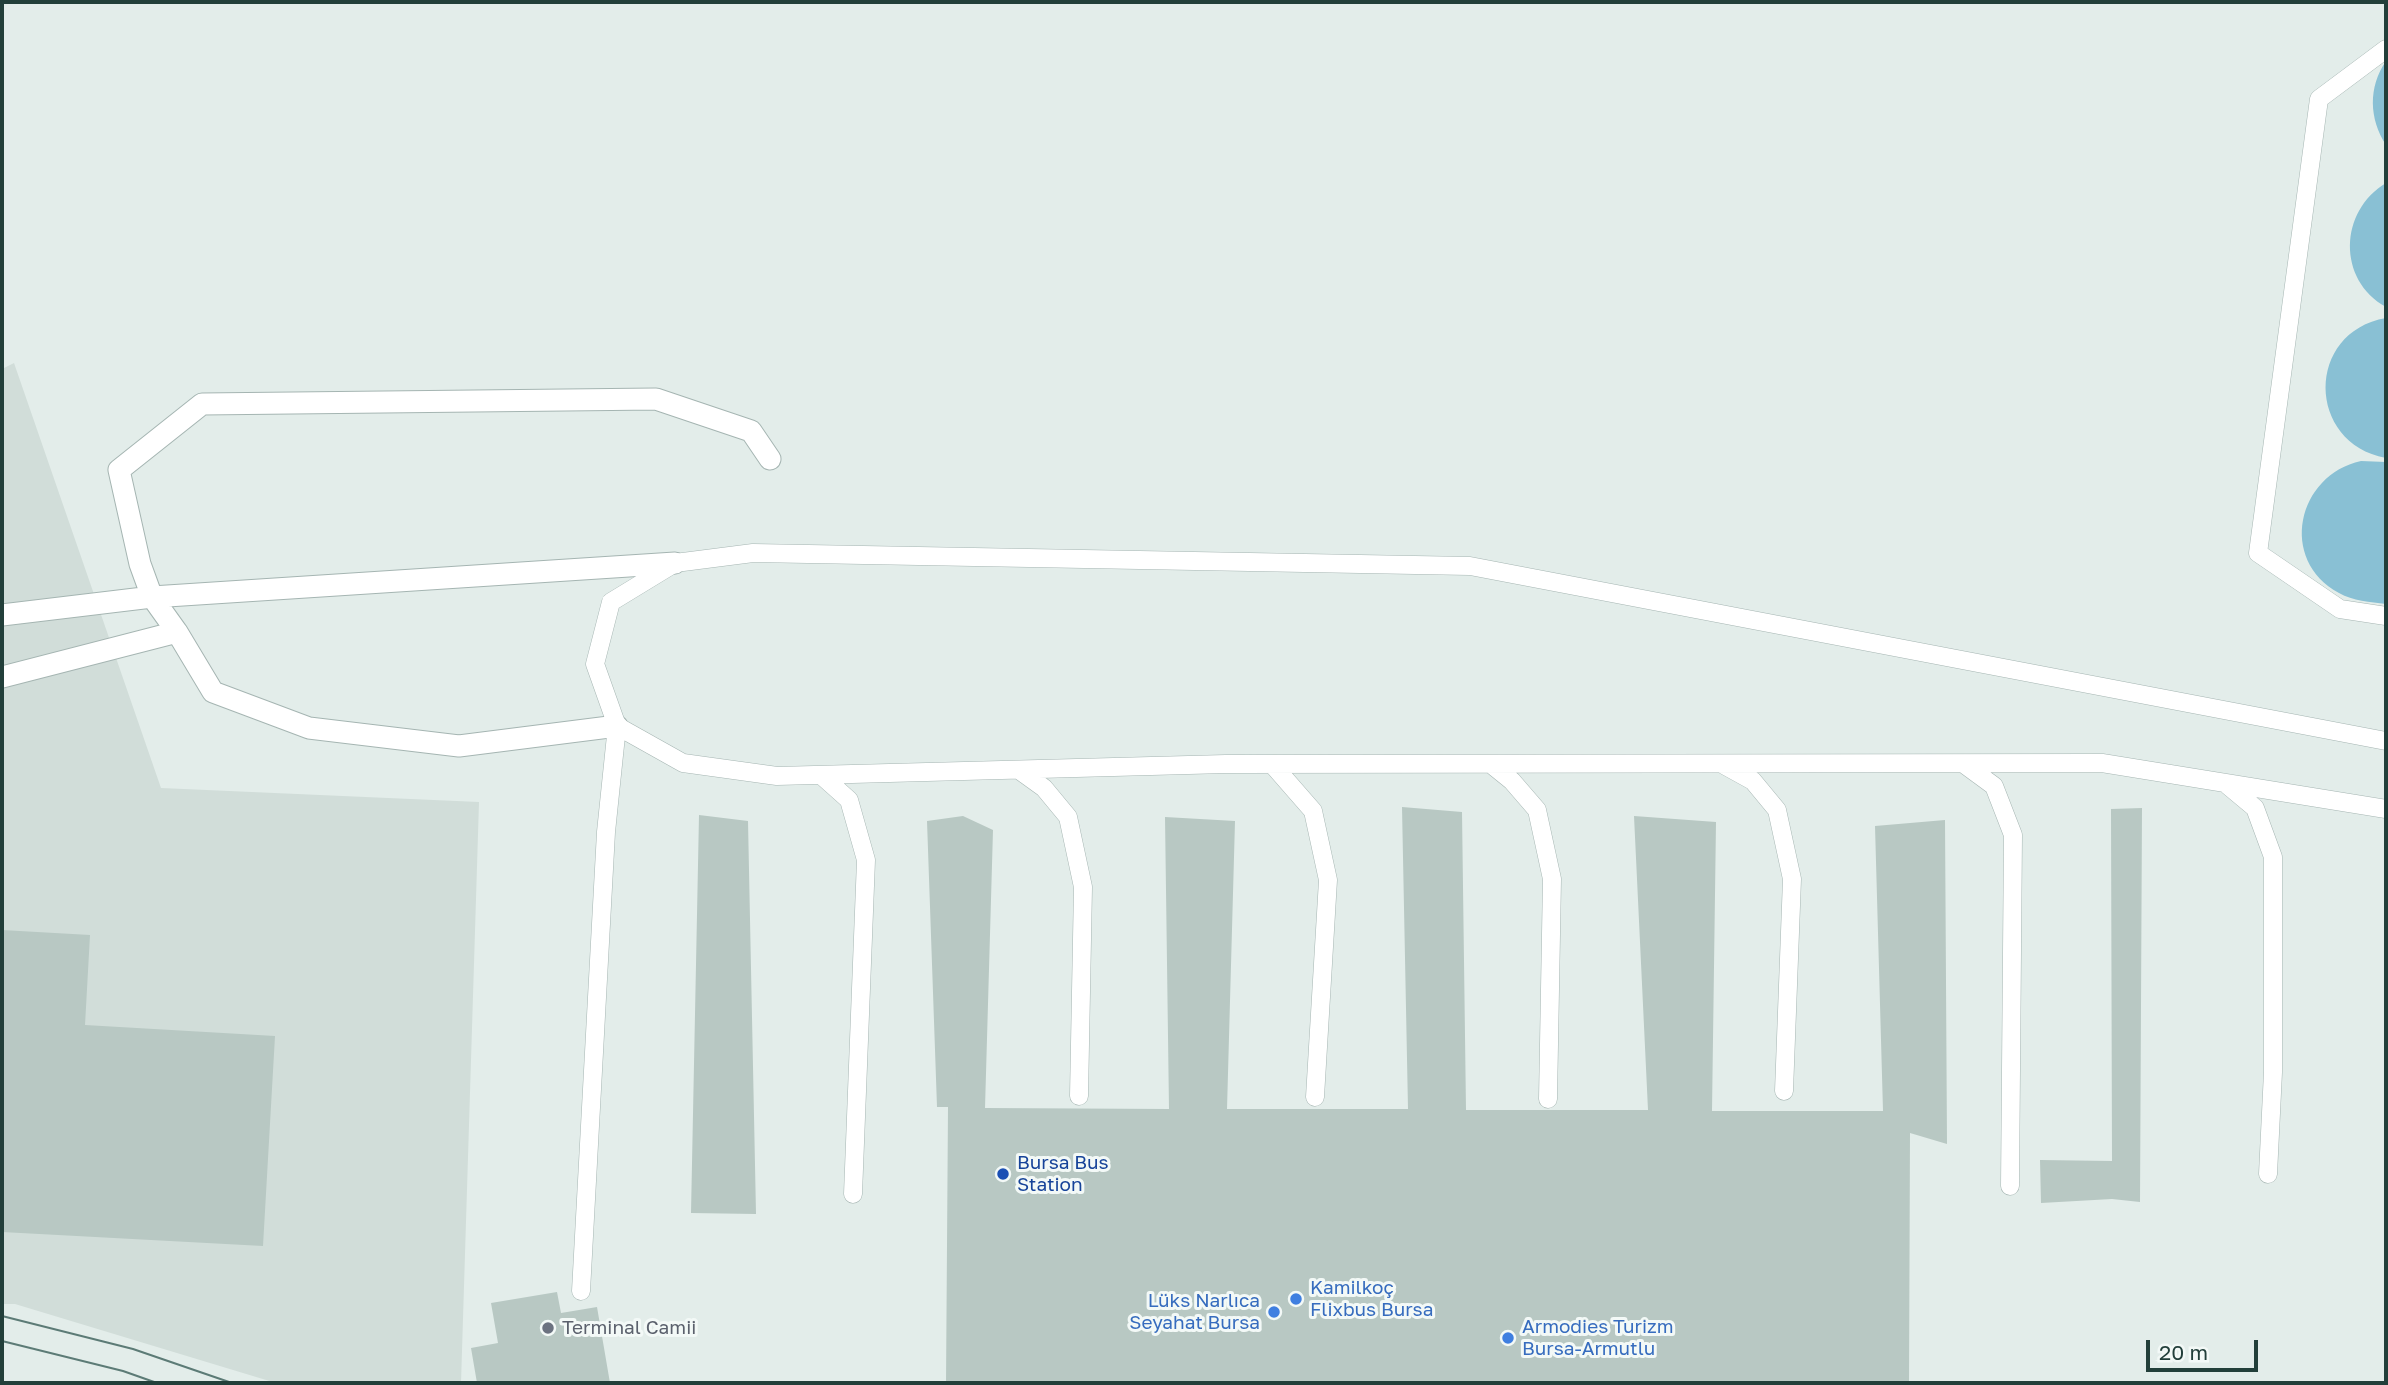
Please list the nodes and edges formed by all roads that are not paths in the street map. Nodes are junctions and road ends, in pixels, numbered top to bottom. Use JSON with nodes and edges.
{"nodes":[{"id":1,"x":2386,"y":49,"type":"edge"},
{"id":2,"x":770,"y":459,"type":"dead end"},
{"id":3,"x":675,"y":563,"type":"junction"},
{"id":4,"x":152,"y":597,"type":"junction"},
{"id":5,"x":2,"y":615,"type":"edge"},
{"id":6,"x":2386,"y":617,"type":"edge"},
{"id":7,"x":177,"y":632,"type":"junction"},
{"id":8,"x":2,"y":677,"type":"edge"},
{"id":9,"x":617,"y":726,"type":"junction"},
{"id":10,"x":2386,"y":741,"type":"edge"},
{"id":11,"x":1272,"y":764,"type":"junction"},
{"id":12,"x":1491,"y":764,"type":"junction"},
{"id":13,"x":1964,"y":764,"type":"junction"},
{"id":14,"x":1724,"y":765,"type":"junction"},
{"id":15,"x":1019,"y":770,"type":"junction"},
{"id":16,"x":821,"y":775,"type":"junction"},
{"id":17,"x":2225,"y":783,"type":"junction"},
{"id":18,"x":2386,"y":809,"type":"edge"},
{"id":19,"x":1784,"y":1091,"type":"dead end"},
{"id":20,"x":1079,"y":1096,"type":"dead end"},
{"id":21,"x":1315,"y":1097,"type":"dead end"},
{"id":22,"x":1548,"y":1099,"type":"dead end"},
{"id":23,"x":2268,"y":1174,"type":"dead end"},
{"id":24,"x":2010,"y":1186,"type":"dead end"},
{"id":25,"x":853,"y":1194,"type":"dead end"},
{"id":26,"x":580,"y":1291,"type":"dead end"}],
"edges":[{"from":1,"to":6,"type":"lane"},
{"from":2,"to":4,"type":"street"},
{"from":3,"to":4,"type":"street"},
{"from":3,"to":9,"type":"lane"},
{"from":3,"to":10,"type":"lane"},
{"from":4,"to":5,"type":"street"},
{"from":4,"to":7,"type":"street"},
{"from":7,"to":8,"type":"street"},
{"from":7,"to":9,"type":"street"},
{"from":9,"to":16,"type":"lane"},
{"from":9,"to":26,"type":"lane"},
{"from":11,"to":12,"type":"lane"},
{"from":11,"to":15,"type":"lane"},
{"from":11,"to":21,"type":"lane"},
{"from":12,"to":14,"type":"lane"},
{"from":12,"to":22,"type":"lane"},
{"from":13,"to":14,"type":"lane"},
{"from":13,"to":17,"type":"lane"},
{"from":13,"to":24,"type":"lane"},
{"from":14,"to":19,"type":"lane"},
{"from":15,"to":16,"type":"lane"},
{"from":15,"to":20,"type":"lane"},
{"from":16,"to":25,"type":"lane"},
{"from":17,"to":18,"type":"lane"},
{"from":17,"to":23,"type":"lane"}]}
